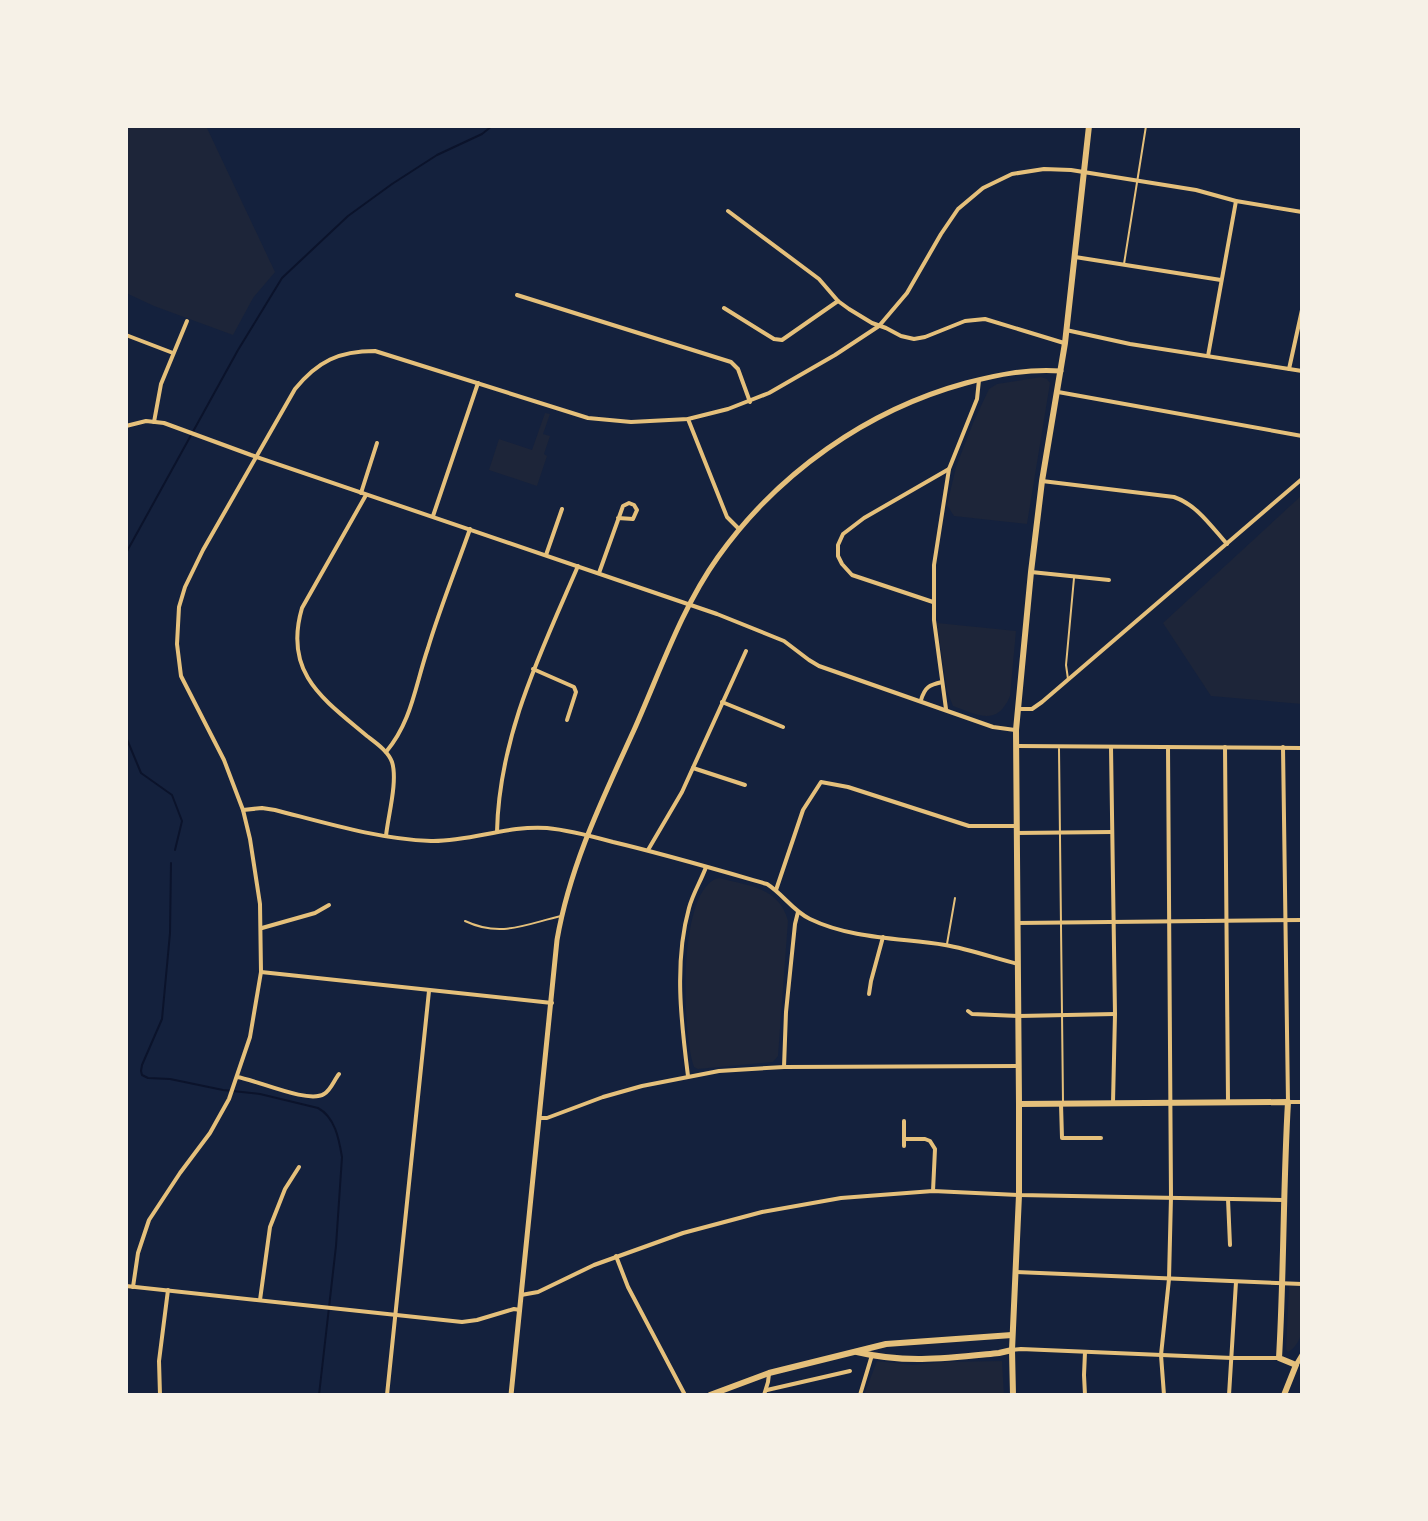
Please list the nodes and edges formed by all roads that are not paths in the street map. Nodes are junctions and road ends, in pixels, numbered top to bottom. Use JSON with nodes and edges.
{"nodes":[{"id":1,"x":1089,"y":126,"type":"edge"},
{"id":2,"x":1146,"y":126,"type":"edge"},
{"id":3,"x":1083,"y":171,"type":"junction"},
{"id":4,"x":1138,"y":180,"type":"junction"},
{"id":5,"x":1236,"y":201,"type":"junction"},
{"id":6,"x":728,"y":211,"type":"dead end"},
{"id":7,"x":1302,"y":212,"type":"edge"},
{"id":8,"x":1075,"y":257,"type":"junction"},
{"id":9,"x":1123,"y":266,"type":"junction"},
{"id":10,"x":1221,"y":280,"type":"junction"},
{"id":11,"x":517,"y":295,"type":"dead end"},
{"id":12,"x":838,"y":301,"type":"junction"},
{"id":13,"x":724,"y":308,"type":"dead end"},
{"id":14,"x":1302,"y":310,"type":"edge"},
{"id":15,"x":187,"y":321,"type":"dead end"},
{"id":16,"x":879,"y":326,"type":"junction"},
{"id":17,"x":1066,"y":330,"type":"junction"},
{"id":18,"x":126,"y":335,"type":"edge"},
{"id":19,"x":1065,"y":343,"type":"junction"},
{"id":20,"x":173,"y":353,"type":"junction"},
{"id":21,"x":1208,"y":356,"type":"junction"},
{"id":22,"x":1289,"y":369,"type":"junction"},
{"id":23,"x":1061,"y":371,"type":"junction"},
{"id":24,"x":1302,"y":371,"type":"edge"},
{"id":25,"x":979,"y":380,"type":"junction"},
{"id":26,"x":478,"y":383,"type":"junction"},
{"id":27,"x":1058,"y":392,"type":"junction"},
{"id":28,"x":750,"y":402,"type":"junction"},
{"id":29,"x":688,"y":419,"type":"junction"},
{"id":30,"x":154,"y":422,"type":"junction"},
{"id":31,"x":126,"y":426,"type":"edge"},
{"id":32,"x":1302,"y":436,"type":"edge"},
{"id":33,"x":377,"y":443,"type":"dead end"},
{"id":34,"x":256,"y":456,"type":"junction"},
{"id":35,"x":949,"y":469,"type":"junction"},
{"id":36,"x":1302,"y":479,"type":"edge"},
{"id":37,"x":1042,"y":481,"type":"junction"},
{"id":38,"x":363,"y":494,"type":"junction"},
{"id":39,"x":562,"y":509,"type":"dead end"},
{"id":40,"x":433,"y":516,"type":"junction"},
{"id":41,"x":618,"y":518,"type":"junction"},
{"id":42,"x":470,"y":529,"type":"junction"},
{"id":43,"x":739,"y":529,"type":"junction"},
{"id":44,"x":1227,"y":544,"type":"junction"},
{"id":45,"x":546,"y":555,"type":"junction"},
{"id":46,"x":578,"y":566,"type":"junction"},
{"id":47,"x":1031,"y":572,"type":"junction"},
{"id":48,"x":599,"y":573,"type":"junction"},
{"id":49,"x":1075,"y":576,"type":"junction"},
{"id":50,"x":1109,"y":580,"type":"dead end"},
{"id":51,"x":933,"y":602,"type":"junction"},
{"id":52,"x":689,"y":604,"type":"junction"},
{"id":53,"x":746,"y":651,"type":"dead end"},
{"id":54,"x":533,"y":669,"type":"junction"},
{"id":55,"x":1068,"y":681,"type":"junction"},
{"id":56,"x":942,"y":682,"type":"junction"},
{"id":57,"x":921,"y":700,"type":"junction"},
{"id":58,"x":722,"y":702,"type":"junction"},
{"id":59,"x":946,"y":709,"type":"junction"},
{"id":60,"x":1018,"y":709,"type":"junction"},
{"id":61,"x":567,"y":720,"type":"dead end"},
{"id":62,"x":783,"y":727,"type":"dead end"},
{"id":63,"x":1016,"y":730,"type":"junction"},
{"id":64,"x":1017,"y":746,"type":"junction"},
{"id":65,"x":1059,"y":746,"type":"junction"},
{"id":66,"x":1111,"y":747,"type":"junction"},
{"id":67,"x":1168,"y":747,"type":"junction"},
{"id":68,"x":1225,"y":747,"type":"junction"},
{"id":69,"x":1283,"y":747,"type":"junction"},
{"id":70,"x":1302,"y":748,"type":"edge"},
{"id":71,"x":386,"y":752,"type":"junction"},
{"id":72,"x":693,"y":768,"type":"junction"},
{"id":73,"x":745,"y":785,"type":"dead end"},
{"id":74,"x":243,"y":810,"type":"junction"},
{"id":75,"x":1016,"y":829,"type":"junction"},
{"id":76,"x":497,"y":832,"type":"junction"},
{"id":77,"x":1060,"y":832,"type":"junction"},
{"id":78,"x":1112,"y":832,"type":"junction"},
{"id":79,"x":587,"y":835,"type":"junction"},
{"id":80,"x":386,"y":836,"type":"junction"},
{"id":81,"x":648,"y":850,"type":"junction"},
{"id":82,"x":706,"y":866,"type":"junction"},
{"id":83,"x":776,"y":890,"type":"junction"},
{"id":84,"x":955,"y":898,"type":"dead end"},
{"id":85,"x":329,"y":905,"type":"dead end"},
{"id":86,"x":798,"y":912,"type":"junction"},
{"id":87,"x":561,"y":916,"type":"junction"},
{"id":88,"x":1302,"y":920,"type":"edge"},
{"id":89,"x":465,"y":921,"type":"dead end"},
{"id":90,"x":1227,"y":921,"type":"junction"},
{"id":91,"x":1285,"y":921,"type":"junction"},
{"id":92,"x":1169,"y":922,"type":"junction"},
{"id":93,"x":1017,"y":923,"type":"junction"},
{"id":94,"x":1061,"y":923,"type":"junction"},
{"id":95,"x":1113,"y":923,"type":"junction"},
{"id":96,"x":262,"y":928,"type":"junction"},
{"id":97,"x":883,"y":937,"type":"junction"},
{"id":98,"x":947,"y":945,"type":"junction"},
{"id":99,"x":1018,"y":964,"type":"junction"},
{"id":100,"x":261,"y":972,"type":"junction"},
{"id":101,"x":429,"y":991,"type":"junction"},
{"id":102,"x":869,"y":994,"type":"dead end"},
{"id":103,"x":552,"y":1003,"type":"junction"},
{"id":104,"x":968,"y":1011,"type":"dead end"},
{"id":105,"x":1115,"y":1014,"type":"junction"},
{"id":106,"x":1063,"y":1015,"type":"junction"},
{"id":107,"x":1019,"y":1016,"type":"junction"},
{"id":108,"x":1019,"y":1066,"type":"junction"},
{"id":109,"x":784,"y":1067,"type":"junction"},
{"id":110,"x":339,"y":1074,"type":"dead end"},
{"id":111,"x":688,"y":1076,"type":"junction"},
{"id":112,"x":237,"y":1077,"type":"junction"},
{"id":113,"x":1228,"y":1101,"type":"junction"},
{"id":114,"x":1288,"y":1102,"type":"junction"},
{"id":115,"x":1302,"y":1102,"type":"edge"},
{"id":116,"x":1113,"y":1103,"type":"junction"},
{"id":117,"x":1019,"y":1104,"type":"junction"},
{"id":118,"x":1062,"y":1104,"type":"junction"},
{"id":119,"x":1171,"y":1104,"type":"junction"},
{"id":120,"x":539,"y":1118,"type":"junction"},
{"id":121,"x":904,"y":1121,"type":"dead end"},
{"id":122,"x":1101,"y":1138,"type":"dead end"},
{"id":123,"x":904,"y":1139,"type":"junction"},
{"id":124,"x":904,"y":1146,"type":"dead end"},
{"id":125,"x":299,"y":1167,"type":"dead end"},
{"id":126,"x":933,"y":1191,"type":"junction"},
{"id":127,"x":1019,"y":1195,"type":"junction"},
{"id":128,"x":1171,"y":1197,"type":"junction"},
{"id":129,"x":1228,"y":1199,"type":"junction"},
{"id":130,"x":1283,"y":1200,"type":"junction"},
{"id":131,"x":1230,"y":1245,"type":"dead end"},
{"id":132,"x":616,"y":1256,"type":"junction"},
{"id":133,"x":1015,"y":1272,"type":"junction"},
{"id":134,"x":1169,"y":1279,"type":"junction"},
{"id":135,"x":1236,"y":1280,"type":"junction"},
{"id":136,"x":1283,"y":1283,"type":"junction"},
{"id":137,"x":1302,"y":1284,"type":"edge"},
{"id":138,"x":126,"y":1286,"type":"edge"},
{"id":139,"x":133,"y":1287,"type":"junction"},
{"id":140,"x":168,"y":1290,"type":"junction"},
{"id":141,"x":521,"y":1295,"type":"junction"},
{"id":142,"x":260,"y":1300,"type":"junction"},
{"id":143,"x":520,"y":1310,"type":"junction"},
{"id":144,"x":395,"y":1315,"type":"junction"},
{"id":145,"x":1012,"y":1335,"type":"junction"},
{"id":146,"x":873,"y":1347,"type":"junction"},
{"id":147,"x":1012,"y":1350,"type":"junction"},
{"id":148,"x":856,"y":1352,"type":"junction"},
{"id":149,"x":1085,"y":1352,"type":"junction"},
{"id":150,"x":1161,"y":1355,"type":"junction"},
{"id":151,"x":1302,"y":1355,"type":"edge"},
{"id":152,"x":872,"y":1356,"type":"junction"},
{"id":153,"x":1232,"y":1358,"type":"junction"},
{"id":154,"x":1279,"y":1358,"type":"junction"},
{"id":155,"x":1296,"y":1365,"type":"junction"},
{"id":156,"x":850,"y":1371,"type":"dead end"},
{"id":157,"x":769,"y":1373,"type":"junction"},
{"id":158,"x":766,"y":1392,"type":"edge"},
{"id":159,"x":160,"y":1395,"type":"edge"},
{"id":160,"x":387,"y":1395,"type":"edge"},
{"id":161,"x":511,"y":1395,"type":"edge"},
{"id":162,"x":685,"y":1395,"type":"edge"},
{"id":163,"x":710,"y":1395,"type":"edge"},
{"id":164,"x":860,"y":1395,"type":"edge"},
{"id":165,"x":1013,"y":1395,"type":"edge"},
{"id":166,"x":1085,"y":1395,"type":"edge"},
{"id":167,"x":1164,"y":1395,"type":"edge"},
{"id":168,"x":1229,"y":1395,"type":"edge"},
{"id":169,"x":1284,"y":1395,"type":"edge"}],
"edges":[{"from":1,"to":3,"type":"main road"},
{"from":2,"to":4,"type":"lane"},
{"from":3,"to":4,"type":"street"},
{"from":3,"to":8,"type":"main road"},
{"from":3,"to":16,"type":"street"},
{"from":4,"to":5,"type":"street"},
{"from":4,"to":9,"type":"lane"},
{"from":5,"to":7,"type":"street"},
{"from":5,"to":10,"type":"street"},
{"from":6,"to":12,"type":"street"},
{"from":8,"to":9,"type":"street"},
{"from":8,"to":17,"type":"main road"},
{"from":9,"to":10,"type":"street"},
{"from":10,"to":21,"type":"street"},
{"from":11,"to":28,"type":"street"},
{"from":12,"to":13,"type":"street"},
{"from":12,"to":16,"type":"street"},
{"from":14,"to":22,"type":"street"},
{"from":15,"to":20,"type":"street"},
{"from":16,"to":19,"type":"street"},
{"from":16,"to":28,"type":"street"},
{"from":17,"to":19,"type":"main road"},
{"from":17,"to":21,"type":"street"},
{"from":18,"to":20,"type":"street"},
{"from":19,"to":23,"type":"main road"},
{"from":20,"to":30,"type":"street"},
{"from":21,"to":22,"type":"street"},
{"from":22,"to":24,"type":"street"},
{"from":23,"to":25,"type":"street"},
{"from":23,"to":27,"type":"main road"},
{"from":25,"to":35,"type":"street"},
{"from":25,"to":43,"type":"street"},
{"from":26,"to":29,"type":"street"},
{"from":26,"to":34,"type":"street"},
{"from":26,"to":40,"type":"street"},
{"from":27,"to":32,"type":"street"},
{"from":27,"to":37,"type":"main road"},
{"from":28,"to":29,"type":"street"},
{"from":29,"to":43,"type":"street"},
{"from":30,"to":31,"type":"street"},
{"from":30,"to":34,"type":"street"},
{"from":33,"to":38,"type":"street"},
{"from":34,"to":38,"type":"street"},
{"from":34,"to":74,"type":"street"},
{"from":35,"to":51,"type":"street"},
{"from":35,"to":51,"type":"street"},
{"from":36,"to":44,"type":"street"},
{"from":37,"to":44,"type":"street"},
{"from":37,"to":47,"type":"main road"},
{"from":38,"to":40,"type":"street"},
{"from":38,"to":71,"type":"street"},
{"from":39,"to":45,"type":"street"},
{"from":40,"to":42,"type":"street"},
{"from":41,"to":41,"type":"street"},
{"from":41,"to":48,"type":"street"},
{"from":42,"to":45,"type":"street"},
{"from":42,"to":71,"type":"street"},
{"from":43,"to":52,"type":"street"},
{"from":44,"to":55,"type":"street"},
{"from":45,"to":46,"type":"street"},
{"from":46,"to":48,"type":"street"},
{"from":46,"to":54,"type":"street"},
{"from":47,"to":49,"type":"street"},
{"from":47,"to":60,"type":"main road"},
{"from":48,"to":52,"type":"street"},
{"from":49,"to":50,"type":"street"},
{"from":49,"to":55,"type":"lane"},
{"from":51,"to":56,"type":"street"},
{"from":52,"to":57,"type":"street"},
{"from":52,"to":79,"type":"street"},
{"from":53,"to":58,"type":"street"},
{"from":54,"to":61,"type":"street"},
{"from":54,"to":76,"type":"street"},
{"from":55,"to":60,"type":"street"},
{"from":56,"to":57,"type":"street"},
{"from":56,"to":59,"type":"street"},
{"from":57,"to":59,"type":"street"},
{"from":58,"to":62,"type":"street"},
{"from":58,"to":72,"type":"street"},
{"from":59,"to":63,"type":"street"},
{"from":60,"to":63,"type":"main road"},
{"from":63,"to":64,"type":"main road"},
{"from":64,"to":65,"type":"street"},
{"from":64,"to":75,"type":"main road"},
{"from":65,"to":66,"type":"street"},
{"from":65,"to":77,"type":"lane"},
{"from":66,"to":67,"type":"street"},
{"from":66,"to":78,"type":"street"},
{"from":67,"to":68,"type":"street"},
{"from":67,"to":92,"type":"street"},
{"from":68,"to":69,"type":"street"},
{"from":68,"to":90,"type":"street"},
{"from":69,"to":70,"type":"street"},
{"from":69,"to":91,"type":"street"},
{"from":71,"to":80,"type":"street"},
{"from":72,"to":73,"type":"street"},
{"from":72,"to":81,"type":"street"},
{"from":74,"to":80,"type":"street"},
{"from":74,"to":96,"type":"street"},
{"from":75,"to":77,"type":"street"},
{"from":75,"to":83,"type":"street"},
{"from":75,"to":93,"type":"main road"},
{"from":76,"to":79,"type":"street"},
{"from":76,"to":80,"type":"street"},
{"from":77,"to":78,"type":"street"},
{"from":77,"to":94,"type":"lane"},
{"from":78,"to":95,"type":"street"},
{"from":79,"to":81,"type":"street"},
{"from":79,"to":87,"type":"street"},
{"from":81,"to":82,"type":"street"},
{"from":82,"to":83,"type":"street"},
{"from":82,"to":111,"type":"street"},
{"from":83,"to":86,"type":"street"},
{"from":84,"to":98,"type":"lane"},
{"from":85,"to":96,"type":"street"},
{"from":86,"to":97,"type":"street"},
{"from":86,"to":109,"type":"street"},
{"from":87,"to":89,"type":"lane"},
{"from":87,"to":103,"type":"street"},
{"from":88,"to":91,"type":"street"},
{"from":90,"to":91,"type":"street"},
{"from":90,"to":92,"type":"street"},
{"from":90,"to":113,"type":"street"},
{"from":91,"to":114,"type":"street"},
{"from":92,"to":95,"type":"street"},
{"from":92,"to":119,"type":"street"},
{"from":93,"to":94,"type":"street"},
{"from":93,"to":99,"type":"main road"},
{"from":94,"to":95,"type":"street"},
{"from":94,"to":106,"type":"lane"},
{"from":95,"to":105,"type":"street"},
{"from":96,"to":100,"type":"street"},
{"from":97,"to":98,"type":"street"},
{"from":97,"to":102,"type":"street"},
{"from":98,"to":99,"type":"street"},
{"from":99,"to":107,"type":"main road"},
{"from":100,"to":101,"type":"street"},
{"from":100,"to":112,"type":"street"},
{"from":101,"to":103,"type":"street"},
{"from":101,"to":144,"type":"street"},
{"from":103,"to":120,"type":"street"},
{"from":104,"to":107,"type":"street"},
{"from":105,"to":106,"type":"street"},
{"from":105,"to":116,"type":"street"},
{"from":106,"to":107,"type":"street"},
{"from":106,"to":118,"type":"lane"},
{"from":107,"to":108,"type":"main road"},
{"from":108,"to":109,"type":"street"},
{"from":108,"to":117,"type":"main road"},
{"from":109,"to":111,"type":"street"},
{"from":110,"to":112,"type":"street"},
{"from":111,"to":120,"type":"street"},
{"from":112,"to":139,"type":"street"},
{"from":113,"to":114,"type":"main road"},
{"from":113,"to":119,"type":"main road"},
{"from":114,"to":115,"type":"street"},
{"from":114,"to":130,"type":"main road"},
{"from":116,"to":118,"type":"main road"},
{"from":116,"to":119,"type":"main road"},
{"from":117,"to":118,"type":"main road"},
{"from":117,"to":127,"type":"main road"},
{"from":118,"to":122,"type":"street"},
{"from":119,"to":128,"type":"street"},
{"from":120,"to":141,"type":"street"},
{"from":121,"to":123,"type":"street"},
{"from":123,"to":124,"type":"street"},
{"from":123,"to":126,"type":"street"},
{"from":125,"to":142,"type":"street"},
{"from":126,"to":127,"type":"street"},
{"from":126,"to":132,"type":"street"},
{"from":127,"to":128,"type":"street"},
{"from":127,"to":133,"type":"main road"},
{"from":128,"to":129,"type":"street"},
{"from":128,"to":134,"type":"street"},
{"from":129,"to":130,"type":"street"},
{"from":129,"to":131,"type":"street"},
{"from":130,"to":136,"type":"main road"},
{"from":132,"to":141,"type":"street"},
{"from":132,"to":162,"type":"street"},
{"from":133,"to":134,"type":"street"},
{"from":133,"to":145,"type":"main road"},
{"from":134,"to":135,"type":"street"},
{"from":134,"to":150,"type":"street"},
{"from":135,"to":136,"type":"street"},
{"from":135,"to":153,"type":"street"},
{"from":136,"to":137,"type":"street"},
{"from":136,"to":154,"type":"main road"},
{"from":138,"to":139,"type":"street"},
{"from":139,"to":140,"type":"street"},
{"from":140,"to":142,"type":"street"},
{"from":140,"to":159,"type":"street"},
{"from":141,"to":143,"type":"street"},
{"from":142,"to":144,"type":"street"},
{"from":143,"to":144,"type":"street"},
{"from":143,"to":161,"type":"street"},
{"from":144,"to":160,"type":"street"},
{"from":145,"to":146,"type":"main road"},
{"from":145,"to":147,"type":"main road"},
{"from":146,"to":148,"type":"main road"},
{"from":146,"to":152,"type":"street"},
{"from":147,"to":149,"type":"street"},
{"from":147,"to":152,"type":"main road"},
{"from":147,"to":165,"type":"main road"},
{"from":148,"to":152,"type":"main road"},
{"from":148,"to":157,"type":"main road"},
{"from":149,"to":150,"type":"street"},
{"from":149,"to":166,"type":"street"},
{"from":150,"to":153,"type":"street"},
{"from":150,"to":167,"type":"street"},
{"from":151,"to":155,"type":"street"},
{"from":152,"to":164,"type":"street"},
{"from":153,"to":154,"type":"street"},
{"from":153,"to":168,"type":"street"},
{"from":154,"to":155,"type":"main road"},
{"from":155,"to":169,"type":"main road"},
{"from":156,"to":158,"type":"street"},
{"from":157,"to":158,"type":"street"},
{"from":157,"to":163,"type":"main road"}]}
